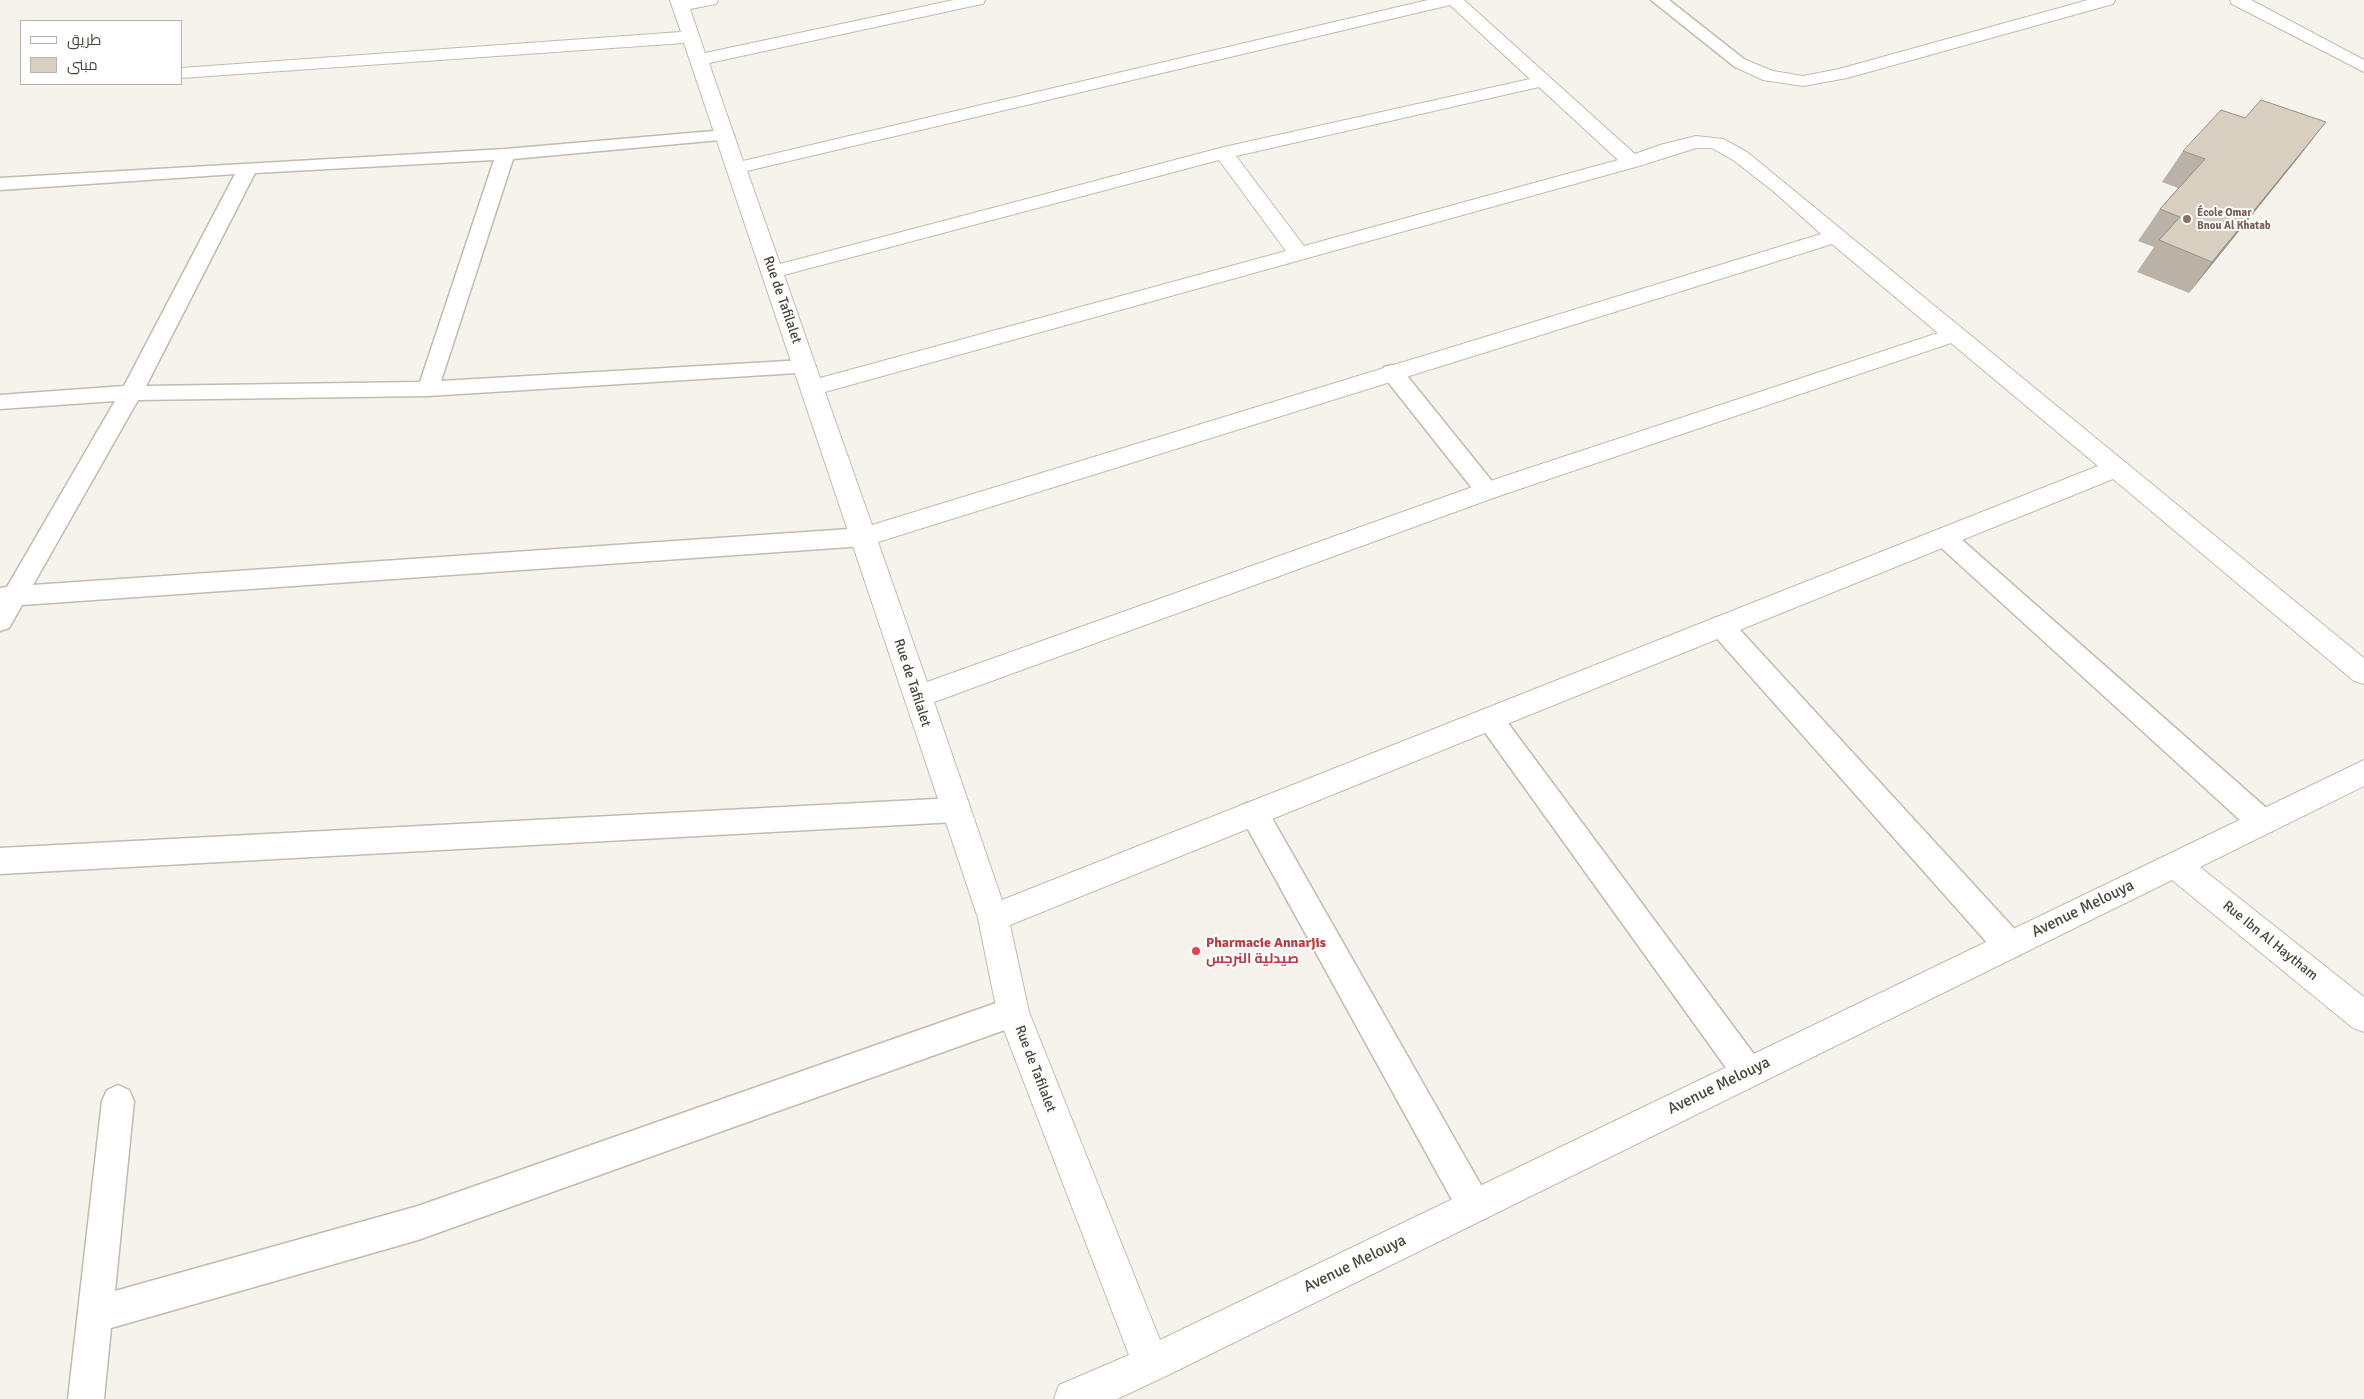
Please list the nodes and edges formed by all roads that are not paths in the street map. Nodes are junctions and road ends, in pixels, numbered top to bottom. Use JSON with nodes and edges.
{"nodes":[{"id":1,"x":710,"y":0,"type":"edge"},
{"id":2,"x":977,"y":0,"type":"edge"},
{"id":3,"x":1449,"y":0,"type":"edge"},
{"id":4,"x":1454,"y":0,"type":"edge"},
{"id":5,"x":1659,"y":0,"type":"edge"},
{"id":6,"x":2107,"y":0,"type":"edge"},
{"id":7,"x":2238,"y":0,"type":"edge"},
{"id":8,"x":679,"y":3,"type":"edge"},
{"id":9,"x":694,"y":49,"type":"junction"},
{"id":10,"x":1741,"y":63,"type":"joint"},
{"id":11,"x":2364,"y":66,"type":"edge"},
{"id":12,"x":182,"y":73,"type":"edge"},
{"id":13,"x":1543,"y":81,"type":"junction"},
{"id":14,"x":725,"y":135,"type":"junction"},
{"id":15,"x":505,"y":154,"type":"junction"},
{"id":16,"x":1224,"y":154,"type":"junction"},
{"id":17,"x":1632,"y":162,"type":"junction"},
{"id":18,"x":248,"y":168,"type":"junction"},
{"id":19,"x":736,"y":168,"type":"junction"},
{"id":20,"x":0,"y":184,"type":"edge"},
{"id":21,"x":1835,"y":236,"type":"junction"},
{"id":22,"x":1299,"y":254,"type":"junction"},
{"id":23,"x":772,"y":272,"type":"junction"},
{"id":24,"x":1954,"y":335,"type":"junction"},
{"id":25,"x":1392,"y":372,"type":"junction"},
{"id":26,"x":809,"y":378,"type":"junction"},
{"id":27,"x":428,"y":389,"type":"junction"},
{"id":28,"x":131,"y":393,"type":"junction"},
{"id":29,"x":0,"y":402,"type":"edge"},
{"id":30,"x":2116,"y":468,"type":"junction"},
{"id":31,"x":1487,"y":491,"type":"junction"},
{"id":32,"x":864,"y":538,"type":"junction"},
{"id":33,"x":1945,"y":538,"type":"junction"},
{"id":34,"x":6,"y":596,"type":"edge"},
{"id":35,"x":0,"y":621,"type":"edge"},
{"id":36,"x":1721,"y":626,"type":"junction"},
{"id":37,"x":2364,"y":673,"type":"edge"},
{"id":38,"x":917,"y":697,"type":"junction"},
{"id":39,"x":1490,"y":719,"type":"junction"},
{"id":40,"x":2364,"y":772,"type":"edge"},
{"id":41,"x":955,"y":810,"type":"junction"},
{"id":42,"x":1254,"y":813,"type":"junction"},
{"id":43,"x":2262,"y":822,"type":"junction"},
{"id":44,"x":0,"y":861,"type":"edge"},
{"id":45,"x":2175,"y":865,"type":"junction"},
{"id":46,"x":993,"y":918,"type":"junction"},
{"id":47,"x":2009,"y":945,"type":"junction"},
{"id":48,"x":1013,"y":1012,"type":"junction"},
{"id":49,"x":2364,"y":1017,"type":"edge"},
{"id":50,"x":1748,"y":1072,"type":"junction"},
{"id":51,"x":118,"y":1102,"type":"dead end"},
{"id":52,"x":1474,"y":1206,"type":"junction"},
{"id":53,"x":94,"y":1316,"type":"junction"},
{"id":54,"x":1151,"y":1364,"type":"junction"},
{"id":55,"x":86,"y":1399,"type":"edge"},
{"id":56,"x":1073,"y":1399,"type":"edge"}],
"edges":[{"from":1,"to":8,"type":"street"},
{"from":2,"to":9,"type":"street"},
{"from":3,"to":19,"type":"street"},
{"from":4,"to":13,"type":"street"},
{"from":5,"to":10,"type":"lane"},
{"from":6,"to":10,"type":"street"},
{"from":7,"to":11,"type":"street"},
{"from":8,"to":9,"type":"street","name":"Rue de Tafilalet"},
{"from":9,"to":12,"type":"street"},
{"from":9,"to":14,"type":"street","name":"Rue de Tafilalet"},
{"from":13,"to":16,"type":"street"},
{"from":13,"to":17,"type":"street"},
{"from":14,"to":15,"type":"lane"},
{"from":14,"to":19,"type":"street","name":"Rue de Tafilalet"},
{"from":15,"to":18,"type":"lane"},
{"from":15,"to":27,"type":"lane"},
{"from":16,"to":22,"type":"street"},
{"from":16,"to":23,"type":"street"},
{"from":17,"to":21,"type":"street"},
{"from":17,"to":22,"type":"street"},
{"from":18,"to":20,"type":"lane"},
{"from":18,"to":28,"type":"lane"},
{"from":19,"to":23,"type":"street","name":"Rue de Tafilalet"},
{"from":21,"to":24,"type":"street"},
{"from":21,"to":25,"type":"street"},
{"from":22,"to":26,"type":"street"},
{"from":23,"to":26,"type":"street","name":"Rue de Tafilalet"},
{"from":24,"to":30,"type":"street"},
{"from":24,"to":31,"type":"street"},
{"from":25,"to":31,"type":"lane"},
{"from":25,"to":32,"type":"street"},
{"from":26,"to":27,"type":"lane"},
{"from":26,"to":32,"type":"street","name":"Rue de Tafilalet"},
{"from":27,"to":28,"type":"lane"},
{"from":28,"to":29,"type":"lane"},
{"from":28,"to":34,"type":"lane"},
{"from":30,"to":33,"type":"street"},
{"from":30,"to":37,"type":"street"},
{"from":31,"to":38,"type":"street"},
{"from":32,"to":34,"type":"lane"},
{"from":32,"to":38,"type":"street","name":"Rue de Tafilalet"},
{"from":33,"to":36,"type":"street"},
{"from":33,"to":43,"type":"lane"},
{"from":34,"to":35,"type":"lane"},
{"from":36,"to":39,"type":"street"},
{"from":36,"to":47,"type":"lane"},
{"from":38,"to":41,"type":"street","name":"Rue de Tafilalet"},
{"from":39,"to":42,"type":"street"},
{"from":39,"to":50,"type":"lane"},
{"from":40,"to":43,"type":"street","name":"Avenue Melouya"},
{"from":41,"to":44,"type":"lane"},
{"from":41,"to":46,"type":"street","name":"Rue de Tafilalet"},
{"from":42,"to":46,"type":"street"},
{"from":42,"to":52,"type":"lane"},
{"from":43,"to":45,"type":"street","name":"Avenue Melouya"},
{"from":45,"to":47,"type":"street","name":"Avenue Melouya"},
{"from":45,"to":49,"type":"street","name":"Rue Ibn Al Haytham"},
{"from":46,"to":48,"type":"street","name":"Rue de Tafilalet"},
{"from":47,"to":50,"type":"street","name":"Avenue Melouya"},
{"from":48,"to":53,"type":"lane"},
{"from":48,"to":54,"type":"street","name":"Rue de Tafilalet"},
{"from":50,"to":52,"type":"street","name":"Avenue Melouya"},
{"from":51,"to":53,"type":"lane"},
{"from":52,"to":54,"type":"street","name":"Avenue Melouya"},
{"from":53,"to":55,"type":"lane"},
{"from":54,"to":56,"type":"street","name":"Avenue Melouya"}]}
